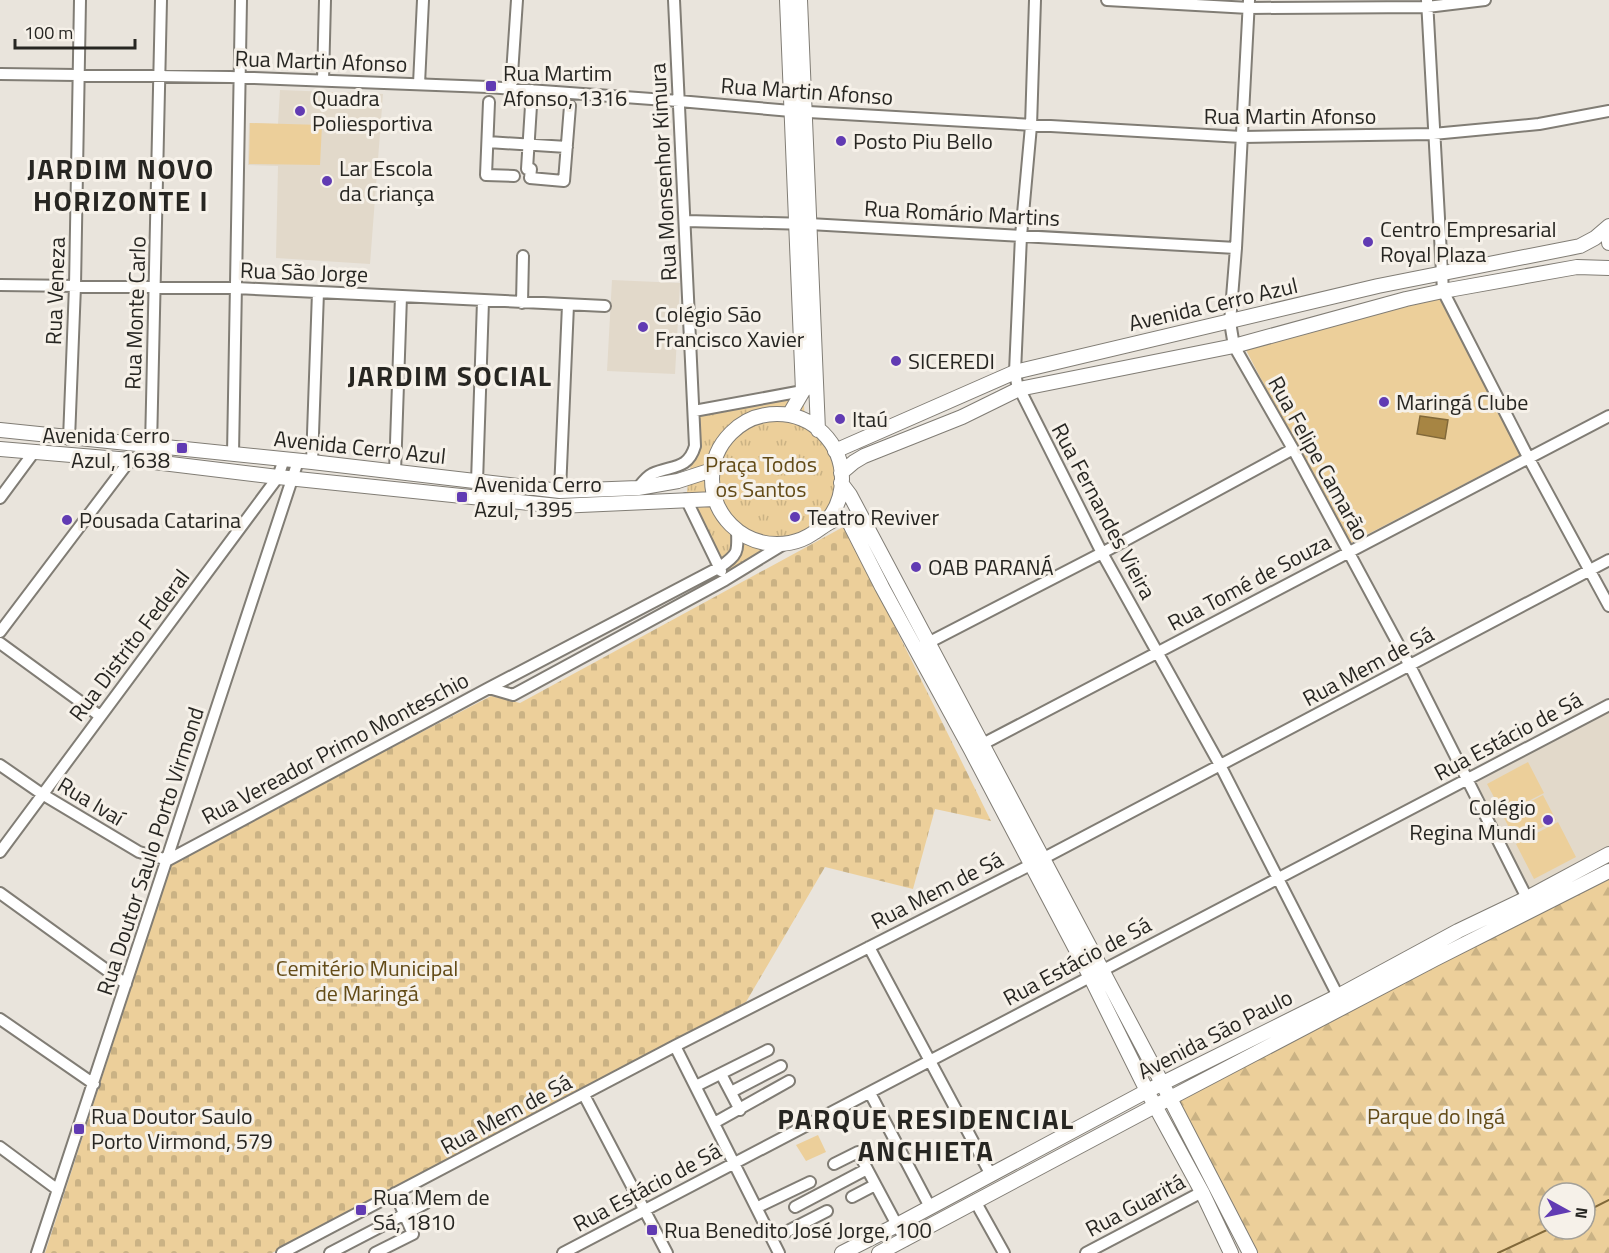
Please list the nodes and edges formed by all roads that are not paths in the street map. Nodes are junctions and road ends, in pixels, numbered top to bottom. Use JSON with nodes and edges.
{"nodes":[{"id":1,"x":80,"y":0,"type":"edge"},
{"id":2,"x":161,"y":0,"type":"edge"},
{"id":3,"x":241,"y":0,"type":"edge"},
{"id":4,"x":325,"y":0,"type":"edge"},
{"id":5,"x":423,"y":0,"type":"edge"},
{"id":6,"x":517,"y":0,"type":"edge"},
{"id":7,"x":674,"y":0,"type":"edge"},
{"id":8,"x":787,"y":0,"type":"edge"},
{"id":9,"x":801,"y":0,"type":"edge"},
{"id":10,"x":1035,"y":0,"type":"edge"},
{"id":11,"x":1107,"y":0,"type":"edge"},
{"id":12,"x":1485,"y":0,"type":"edge"},
{"id":13,"x":1427,"y":3,"type":"edge"},
{"id":14,"x":1249,"y":4,"type":"edge"},
{"id":15,"x":0,"y":74,"type":"edge"},
{"id":16,"x":78,"y":75,"type":"junction"},
{"id":17,"x":160,"y":75,"type":"junction"},
{"id":18,"x":240,"y":77,"type":"junction"},
{"id":19,"x":323,"y":80,"type":"junction"},
{"id":20,"x":419,"y":84,"type":"junction"},
{"id":21,"x":512,"y":89,"type":"junction"},
{"id":22,"x":532,"y":90,"type":"junction"},
{"id":23,"x":679,"y":101,"type":"junction"},
{"id":24,"x":489,"y":102,"type":"dead end"},
{"id":25,"x":570,"y":106,"type":"dead end"},
{"id":26,"x":791,"y":111,"type":"junction"},
{"id":27,"x":806,"y":111,"type":"junction"},
{"id":28,"x":1609,"y":111,"type":"edge"},
{"id":29,"x":1031,"y":126,"type":"junction"},
{"id":30,"x":1433,"y":134,"type":"junction"},
{"id":31,"x":1242,"y":137,"type":"junction"},
{"id":32,"x":488,"y":142,"type":"junction"},
{"id":33,"x":529,"y":144,"type":"junction"},
{"id":34,"x":567,"y":147,"type":"junction"},
{"id":35,"x":514,"y":176,"type":"dead end"},
{"id":36,"x":686,"y":221,"type":"junction"},
{"id":37,"x":803,"y":224,"type":"junction"},
{"id":38,"x":1609,"y":226,"type":"edge"},
{"id":39,"x":1022,"y":236,"type":"junction"},
{"id":40,"x":1609,"y":237,"type":"edge"},
{"id":41,"x":1609,"y":243,"type":"edge"},
{"id":42,"x":1236,"y":248,"type":"junction"},
{"id":43,"x":523,"y":256,"type":"dead end"},
{"id":44,"x":1609,"y":268,"type":"edge"},
{"id":45,"x":1441,"y":272,"type":"junction"},
{"id":46,"x":0,"y":285,"type":"edge"},
{"id":47,"x":75,"y":286,"type":"junction"},
{"id":48,"x":156,"y":287,"type":"junction"},
{"id":49,"x":236,"y":288,"type":"junction"},
{"id":50,"x":1443,"y":291,"type":"junction"},
{"id":51,"x":318,"y":292,"type":"junction"},
{"id":52,"x":401,"y":296,"type":"junction"},
{"id":53,"x":483,"y":301,"type":"junction"},
{"id":54,"x":522,"y":303,"type":"junction"},
{"id":55,"x":568,"y":305,"type":"junction"},
{"id":56,"x":605,"y":306,"type":"dead end"},
{"id":57,"x":1230,"y":322,"type":"junction"},
{"id":58,"x":1234,"y":346,"type":"junction"},
{"id":59,"x":1015,"y":372,"type":"junction"},
{"id":60,"x":1018,"y":389,"type":"junction"},
{"id":61,"x":810,"y":390,"type":"junction"},
{"id":62,"x":694,"y":411,"type":"junction"},
{"id":63,"x":789,"y":415,"type":"junction"},
{"id":64,"x":1609,"y":416,"type":"edge"},
{"id":65,"x":0,"y":430,"type":"edge"},
{"id":66,"x":818,"y":430,"type":"junction"},
{"id":67,"x":69,"y":439,"type":"junction"},
{"id":68,"x":151,"y":447,"type":"junction"},
{"id":69,"x":0,"y":449,"type":"edge"},
{"id":70,"x":1293,"y":449,"type":"junction"},
{"id":71,"x":187,"y":450,"type":"junction"},
{"id":72,"x":835,"y":451,"type":"junction"},
{"id":73,"x":34,"y":452,"type":"junction"},
{"id":74,"x":233,"y":454,"type":"junction"},
{"id":75,"x":1528,"y":457,"type":"junction"},
{"id":76,"x":130,"y":460,"type":"junction"},
{"id":77,"x":298,"y":461,"type":"junction"},
{"id":78,"x":154,"y":462,"type":"junction"},
{"id":79,"x":712,"y":470,"type":"junction"},
{"id":80,"x":395,"y":472,"type":"junction"},
{"id":81,"x":286,"y":477,"type":"junction"},
{"id":82,"x":841,"y":478,"type":"junction"},
{"id":83,"x":477,"y":482,"type":"junction"},
{"id":84,"x":638,"y":488,"type":"junction"},
{"id":85,"x":560,"y":491,"type":"junction"},
{"id":86,"x":595,"y":497,"type":"junction"},
{"id":87,"x":0,"y":498,"type":"edge"},
{"id":88,"x":686,"y":499,"type":"junction"},
{"id":89,"x":715,"y":499,"type":"junction"},
{"id":90,"x":737,"y":531,"type":"junction"},
{"id":91,"x":815,"y":532,"type":"junction"},
{"id":92,"x":784,"y":544,"type":"junction"},
{"id":93,"x":1348,"y":552,"type":"junction"},
{"id":94,"x":1102,"y":553,"type":"junction"},
{"id":95,"x":1609,"y":560,"type":"edge"},
{"id":96,"x":720,"y":567,"type":"junction"},
{"id":97,"x":1589,"y":570,"type":"junction"},
{"id":98,"x":725,"y":580,"type":"junction"},
{"id":99,"x":1609,"y":606,"type":"edge"},
{"id":100,"x":0,"y":632,"type":"edge"},
{"id":101,"x":0,"y":643,"type":"edge"},
{"id":102,"x":922,"y":647,"type":"junction"},
{"id":103,"x":1156,"y":652,"type":"junction"},
{"id":104,"x":1410,"y":666,"type":"junction"},
{"id":105,"x":489,"y":688,"type":"junction"},
{"id":106,"x":1609,"y":705,"type":"edge"},
{"id":107,"x":100,"y":716,"type":"junction"},
{"id":108,"x":977,"y":747,"type":"junction"},
{"id":109,"x":0,"y":765,"type":"edge"},
{"id":110,"x":1220,"y":765,"type":"junction"},
{"id":111,"x":1466,"y":781,"type":"junction"},
{"id":112,"x":42,"y":794,"type":"junction"},
{"id":113,"x":0,"y":852,"type":"edge"},
{"id":114,"x":1609,"y":854,"type":"edge"},
{"id":115,"x":168,"y":860,"type":"junction"},
{"id":116,"x":1037,"y":862,"type":"junction"},
{"id":117,"x":1609,"y":871,"type":"edge"},
{"id":118,"x":1279,"y":877,"type":"junction"},
{"id":119,"x":0,"y":893,"type":"edge"},
{"id":120,"x":1527,"y":898,"type":"junction"},
{"id":121,"x":1458,"y":931,"type":"junction"},
{"id":122,"x":869,"y":947,"type":"junction"},
{"id":123,"x":1424,"y":949,"type":"junction"},
{"id":124,"x":1435,"y":959,"type":"junction"},
{"id":125,"x":1096,"y":972,"type":"junction"},
{"id":126,"x":1403,"y":976,"type":"junction"},
{"id":127,"x":126,"y":984,"type":"junction"},
{"id":128,"x":1338,"y":996,"type":"junction"},
{"id":129,"x":0,"y":1019,"type":"edge"},
{"id":130,"x":675,"y":1046,"type":"junction"},
{"id":131,"x":768,"y":1050,"type":"dead end"},
{"id":132,"x":931,"y":1061,"type":"junction"},
{"id":133,"x":781,"y":1066,"type":"dead end"},
{"id":134,"x":721,"y":1074,"type":"junction"},
{"id":135,"x":789,"y":1081,"type":"dead end"},
{"id":136,"x":1162,"y":1083,"type":"junction"},
{"id":137,"x":94,"y":1084,"type":"junction"},
{"id":138,"x":696,"y":1086,"type":"junction"},
{"id":139,"x":1147,"y":1091,"type":"junction"},
{"id":140,"x":731,"y":1092,"type":"junction"},
{"id":141,"x":870,"y":1093,"type":"junction"},
{"id":142,"x":584,"y":1095,"type":"junction"},
{"id":143,"x":1170,"y":1098,"type":"junction"},
{"id":144,"x":1155,"y":1106,"type":"junction"},
{"id":145,"x":740,"y":1110,"type":"junction"},
{"id":146,"x":714,"y":1123,"type":"junction"},
{"id":147,"x":0,"y":1147,"type":"edge"},
{"id":148,"x":733,"y":1164,"type":"junction"},
{"id":149,"x":834,"y":1164,"type":"dead end"},
{"id":150,"x":867,"y":1169,"type":"junction"},
{"id":151,"x":991,"y":1174,"type":"junction"},
{"id":152,"x":810,"y":1182,"type":"dead end"},
{"id":153,"x":875,"y":1185,"type":"junction"},
{"id":154,"x":58,"y":1190,"type":"junction"},
{"id":155,"x":787,"y":1192,"type":"junction"},
{"id":156,"x":1202,"y":1192,"type":"junction"},
{"id":157,"x":395,"y":1193,"type":"junction"},
{"id":158,"x":852,"y":1197,"type":"dead end"},
{"id":159,"x":975,"y":1201,"type":"junction"},
{"id":160,"x":426,"y":1203,"type":"dead end"},
{"id":161,"x":762,"y":1205,"type":"dead end"},
{"id":162,"x":795,"y":1207,"type":"junction"},
{"id":163,"x":930,"y":1207,"type":"junction"},
{"id":164,"x":645,"y":1210,"type":"junction"},
{"id":165,"x":827,"y":1211,"type":"dead end"},
{"id":166,"x":405,"y":1214,"type":"junction"},
{"id":167,"x":803,"y":1223,"type":"junction"},
{"id":168,"x":897,"y":1226,"type":"junction"},
{"id":169,"x":782,"y":1234,"type":"dead end"},
{"id":170,"x":905,"y":1240,"type":"junction"},
{"id":171,"x":37,"y":1253,"type":"edge"},
{"id":172,"x":282,"y":1253,"type":"edge"},
{"id":173,"x":330,"y":1253,"type":"edge"},
{"id":174,"x":375,"y":1253,"type":"edge"},
{"id":175,"x":563,"y":1253,"type":"edge"},
{"id":176,"x":667,"y":1253,"type":"edge"},
{"id":177,"x":779,"y":1253,"type":"edge"},
{"id":178,"x":842,"y":1253,"type":"edge"},
{"id":179,"x":879,"y":1253,"type":"edge"},
{"id":180,"x":1004,"y":1253,"type":"edge"},
{"id":181,"x":1086,"y":1253,"type":"edge"},
{"id":182,"x":1231,"y":1253,"type":"edge"},
{"id":183,"x":1250,"y":1253,"type":"edge"}],
"edges":[{"from":1,"to":16,"type":"street","name":"Rua Veneza"},
{"from":2,"to":17,"type":"street","name":"Rua Monte Carlo"},
{"from":3,"to":18,"type":"street"},
{"from":4,"to":19,"type":"street"},
{"from":5,"to":20,"type":"street"},
{"from":6,"to":21,"type":"street"},
{"from":7,"to":23,"type":"street","name":"Rua Monsenhor Kimura"},
{"from":8,"to":26,"type":"main road"},
{"from":9,"to":27,"type":"main road"},
{"from":10,"to":29,"type":"street","name":"Rua Fernandes Vieira"},
{"from":11,"to":14,"type":"street"},
{"from":12,"to":13,"type":"street"},
{"from":13,"to":14,"type":"street"},
{"from":13,"to":30,"type":"street"},
{"from":14,"to":31,"type":"street","name":"Rua Felipe Camarão"},
{"from":15,"to":16,"type":"street","name":"Rua Martin Afonso"},
{"from":16,"to":17,"type":"street","name":"Rua Martin Afonso"},
{"from":16,"to":47,"type":"street","name":"Rua Veneza"},
{"from":17,"to":18,"type":"street","name":"Rua Martin Afonso"},
{"from":17,"to":48,"type":"street","name":"Rua Monte Carlo"},
{"from":18,"to":19,"type":"street","name":"Rua Martin Afonso"},
{"from":18,"to":49,"type":"street"},
{"from":19,"to":20,"type":"street","name":"Rua Martin Afonso"},
{"from":20,"to":21,"type":"street","name":"Rua Martin Afonso"},
{"from":21,"to":22,"type":"street","name":"Rua Martin Afonso"},
{"from":22,"to":23,"type":"street","name":"Rua Martin Afonso"},
{"from":22,"to":33,"type":"street"},
{"from":23,"to":26,"type":"street","name":"Rua Martin Afonso"},
{"from":23,"to":36,"type":"street","name":"Rua Monsenhor Kimura"},
{"from":24,"to":32,"type":"street"},
{"from":25,"to":34,"type":"street"},
{"from":26,"to":27,"type":"street","name":"Rua Martin Afonso"},
{"from":26,"to":37,"type":"main road"},
{"from":27,"to":29,"type":"street","name":"Rua Martin Afonso"},
{"from":27,"to":37,"type":"main road"},
{"from":28,"to":30,"type":"street","name":"Rua Martin Afonso"},
{"from":29,"to":31,"type":"street","name":"Rua Martin Afonso"},
{"from":29,"to":39,"type":"street","name":"Rua Fernandes Vieira"},
{"from":30,"to":31,"type":"street","name":"Rua Martin Afonso"},
{"from":30,"to":45,"type":"street"},
{"from":31,"to":42,"type":"street","name":"Rua Felipe Camarão"},
{"from":32,"to":33,"type":"street"},
{"from":32,"to":35,"type":"street"},
{"from":33,"to":34,"type":"street"},
{"from":33,"to":34,"type":"street"},
{"from":36,"to":37,"type":"street","name":"Rua Romário Martins"},
{"from":36,"to":62,"type":"street","name":"Rua Monsenhor Kimura"},
{"from":37,"to":39,"type":"street","name":"Rua Romário Martins"},
{"from":37,"to":61,"type":"main road"},
{"from":38,"to":45,"type":"main road","name":"Avenida Cerro Azul"},
{"from":39,"to":42,"type":"street","name":"Rua Romário Martins"},
{"from":39,"to":59,"type":"street","name":"Rua Fernandes Vieira"},
{"from":40,"to":41,"type":"main road"},
{"from":42,"to":57,"type":"street","name":"Rua Felipe Camarão"},
{"from":43,"to":54,"type":"street"},
{"from":44,"to":50,"type":"main road","name":"Avenida Cerro Azul"},
{"from":45,"to":50,"type":"street"},
{"from":45,"to":57,"type":"main road","name":"Avenida Cerro Azul"},
{"from":46,"to":47,"type":"street","name":"Rua São Jorge"},
{"from":47,"to":48,"type":"street","name":"Rua São Jorge"},
{"from":47,"to":67,"type":"street","name":"Rua Veneza"},
{"from":48,"to":49,"type":"street","name":"Rua São Jorge"},
{"from":48,"to":68,"type":"street","name":"Rua Monte Carlo"},
{"from":49,"to":51,"type":"street","name":"Rua São Jorge"},
{"from":49,"to":74,"type":"street"},
{"from":50,"to":58,"type":"main road","name":"Avenida Cerro Azul"},
{"from":50,"to":75,"type":"street"},
{"from":51,"to":52,"type":"street","name":"Rua São Jorge"},
{"from":51,"to":77,"type":"street","name":"Rua Doutor Saulo Porto Virmond"},
{"from":52,"to":53,"type":"street","name":"Rua São Jorge"},
{"from":52,"to":80,"type":"street"},
{"from":53,"to":54,"type":"street","name":"Rua São Jorge"},
{"from":53,"to":83,"type":"street"},
{"from":54,"to":55,"type":"street","name":"Rua São Jorge"},
{"from":55,"to":56,"type":"street","name":"Rua São Jorge"},
{"from":55,"to":85,"type":"street"},
{"from":57,"to":58,"type":"street","name":"Rua Felipe Camarão"},
{"from":57,"to":59,"type":"main road","name":"Avenida Cerro Azul"},
{"from":58,"to":60,"type":"main road","name":"Avenida Cerro Azul"},
{"from":58,"to":70,"type":"street","name":"Rua Felipe Camarão"},
{"from":59,"to":60,"type":"street","name":"Rua Fernandes Vieira"},
{"from":59,"to":72,"type":"main road","name":"Avenida Cerro Azul"},
{"from":60,"to":82,"type":"main road","name":"Avenida Cerro Azul"},
{"from":60,"to":94,"type":"street","name":"Rua Fernandes Vieira"},
{"from":61,"to":62,"type":"street"},
{"from":61,"to":63,"type":"main road"},
{"from":61,"to":66,"type":"main road"},
{"from":62,"to":84,"type":"street","name":"Rua Monsenhor Kimura"},
{"from":63,"to":66,"type":"main road"},
{"from":63,"to":79,"type":"main road"},
{"from":64,"to":75,"type":"street","name":"Rua Tomé de Souza"},
{"from":65,"to":67,"type":"main road","name":"Avenida Cerro Azul"},
{"from":66,"to":72,"type":"main road"},
{"from":67,"to":68,"type":"main road","name":"Avenida Cerro Azul"},
{"from":68,"to":71,"type":"main road","name":"Avenida Cerro Azul"},
{"from":69,"to":73,"type":"main road","name":"Avenida Cerro Azul"},
{"from":70,"to":93,"type":"street","name":"Rua Felipe Camarão"},
{"from":70,"to":94,"type":"street"},
{"from":71,"to":74,"type":"main road","name":"Avenida Cerro Azul"},
{"from":71,"to":78,"type":"main road"},
{"from":72,"to":82,"type":"main road"},
{"from":73,"to":76,"type":"main road","name":"Avenida Cerro Azul"},
{"from":73,"to":87,"type":"street"},
{"from":74,"to":77,"type":"main road","name":"Avenida Cerro Azul"},
{"from":75,"to":93,"type":"street","name":"Rua Tomé de Souza"},
{"from":75,"to":97,"type":"street"},
{"from":76,"to":78,"type":"main road","name":"Avenida Cerro Azul"},
{"from":76,"to":100,"type":"street"},
{"from":77,"to":80,"type":"main road","name":"Avenida Cerro Azul"},
{"from":77,"to":81,"type":"street","name":"Rua Doutor Saulo Porto Virmond"},
{"from":78,"to":81,"type":"main road","name":"Avenida Cerro Azul"},
{"from":79,"to":84,"type":"main road","name":"Avenida Cerro Azul"},
{"from":79,"to":89,"type":"main road"},
{"from":80,"to":83,"type":"main road","name":"Avenida Cerro Azul"},
{"from":81,"to":86,"type":"main road","name":"Avenida Cerro Azul"},
{"from":81,"to":107,"type":"street","name":"Rua Distrito Federal"},
{"from":81,"to":115,"type":"street","name":"Rua Doutor Saulo Porto Virmond"},
{"from":82,"to":91,"type":"main road"},
{"from":82,"to":102,"type":"main road"},
{"from":83,"to":85,"type":"main road","name":"Avenida Cerro Azul"},
{"from":84,"to":86,"type":"main road","name":"Avenida Cerro Azul"},
{"from":85,"to":86,"type":"main road","name":"Avenida Cerro Azul"},
{"from":86,"to":88,"type":"main road","name":"Avenida Cerro Azul"},
{"from":88,"to":89,"type":"main road","name":"Avenida Cerro Azul"},
{"from":88,"to":96,"type":"street"},
{"from":89,"to":90,"type":"main road"},
{"from":90,"to":92,"type":"main road"},
{"from":90,"to":96,"type":"street","name":"Rua Vereador Primo Monteschio"},
{"from":91,"to":92,"type":"main road"},
{"from":91,"to":102,"type":"main road"},
{"from":92,"to":98,"type":"street","name":"Rua Vereador Primo Monteschio"},
{"from":93,"to":103,"type":"street","name":"Rua Tomé de Souza"},
{"from":93,"to":104,"type":"street","name":"Rua Felipe Camarão"},
{"from":94,"to":102,"type":"street"},
{"from":94,"to":103,"type":"street","name":"Rua Fernandes Vieira"},
{"from":95,"to":97,"type":"street","name":"Rua Mem de Sá"},
{"from":96,"to":98,"type":"street"},
{"from":96,"to":105,"type":"street","name":"Rua Vereador Primo Monteschio"},
{"from":97,"to":99,"type":"street"},
{"from":97,"to":104,"type":"street","name":"Rua Mem de Sá"},
{"from":98,"to":105,"type":"street","name":"Rua Vereador Primo Monteschio"},
{"from":101,"to":107,"type":"street"},
{"from":102,"to":108,"type":"main road"},
{"from":103,"to":108,"type":"street","name":"Rua Tomé de Souza"},
{"from":103,"to":110,"type":"street","name":"Rua Fernandes Vieira"},
{"from":104,"to":110,"type":"street","name":"Rua Mem de Sá"},
{"from":104,"to":111,"type":"street","name":"Rua Felipe Camarão"},
{"from":105,"to":115,"type":"street","name":"Rua Vereador Primo Monteschio"},
{"from":106,"to":111,"type":"street","name":"Rua Estácio de Sá"},
{"from":107,"to":112,"type":"street","name":"Rua Distrito Federal"},
{"from":108,"to":116,"type":"main road"},
{"from":109,"to":112,"type":"street","name":"Rua Ivaí"},
{"from":110,"to":116,"type":"street","name":"Rua Mem de Sá"},
{"from":110,"to":118,"type":"street","name":"Rua Fernandes Vieira"},
{"from":111,"to":118,"type":"street","name":"Rua Estácio de Sá"},
{"from":111,"to":120,"type":"street","name":"Rua Felipe Camarão"},
{"from":112,"to":113,"type":"street","name":"Rua Distrito Federal"},
{"from":112,"to":115,"type":"street","name":"Rua Ivaí"},
{"from":114,"to":120,"type":"main road","name":"Avenida São Paulo"},
{"from":115,"to":127,"type":"street","name":"Rua Doutor Saulo Porto Virmond"},
{"from":116,"to":122,"type":"street","name":"Rua Mem de Sá"},
{"from":116,"to":125,"type":"main road"},
{"from":117,"to":124,"type":"main road","name":"Avenida São Paulo"},
{"from":118,"to":125,"type":"street","name":"Rua Estácio de Sá"},
{"from":118,"to":128,"type":"street","name":"Rua Fernandes Vieira"},
{"from":119,"to":127,"type":"street"},
{"from":120,"to":121,"type":"main road","name":"Avenida São Paulo"},
{"from":121,"to":123,"type":"main road","name":"Avenida São Paulo"},
{"from":121,"to":124,"type":"main road"},
{"from":122,"to":130,"type":"street","name":"Rua Mem de Sá"},
{"from":122,"to":132,"type":"street"},
{"from":123,"to":126,"type":"main road"},
{"from":123,"to":128,"type":"main road","name":"Avenida São Paulo"},
{"from":124,"to":126,"type":"main road","name":"Avenida São Paulo"},
{"from":125,"to":132,"type":"street","name":"Rua Estácio de Sá"},
{"from":125,"to":136,"type":"main road"},
{"from":125,"to":139,"type":"main road"},
{"from":126,"to":143,"type":"main road","name":"Avenida São Paulo"},
{"from":127,"to":137,"type":"street","name":"Rua Doutor Saulo Porto Virmond"},
{"from":128,"to":136,"type":"main road","name":"Avenida São Paulo"},
{"from":129,"to":137,"type":"street"},
{"from":130,"to":138,"type":"street"},
{"from":130,"to":142,"type":"street","name":"Rua Mem de Sá"},
{"from":131,"to":134,"type":"street"},
{"from":132,"to":141,"type":"street","name":"Rua Estácio de Sá"},
{"from":132,"to":151,"type":"street"},
{"from":133,"to":140,"type":"street"},
{"from":134,"to":138,"type":"street"},
{"from":134,"to":140,"type":"street"},
{"from":135,"to":145,"type":"street"},
{"from":136,"to":139,"type":"main road","name":"Avenida São Paulo"},
{"from":136,"to":143,"type":"main road"},
{"from":137,"to":154,"type":"street","name":"Rua Doutor Saulo Porto Virmond"},
{"from":138,"to":146,"type":"street"},
{"from":139,"to":144,"type":"main road"},
{"from":139,"to":151,"type":"main road","name":"Avenida São Paulo"},
{"from":140,"to":145,"type":"street"},
{"from":141,"to":148,"type":"street","name":"Rua Estácio de Sá"},
{"from":141,"to":163,"type":"street"},
{"from":142,"to":157,"type":"street","name":"Rua Mem de Sá"},
{"from":142,"to":164,"type":"street"},
{"from":143,"to":144,"type":"main road","name":"Avenida São Paulo"},
{"from":143,"to":183,"type":"main road"},
{"from":144,"to":156,"type":"main road"},
{"from":144,"to":159,"type":"main road","name":"Avenida São Paulo"},
{"from":145,"to":146,"type":"street"},
{"from":146,"to":148,"type":"street"},
{"from":147,"to":154,"type":"street"},
{"from":148,"to":164,"type":"street","name":"Rua Estácio de Sá"},
{"from":148,"to":177,"type":"street"},
{"from":149,"to":150,"type":"street"},
{"from":150,"to":153,"type":"street"},
{"from":150,"to":162,"type":"street"},
{"from":151,"to":163,"type":"main road","name":"Avenida São Paulo"},
{"from":152,"to":155,"type":"street"},
{"from":153,"to":158,"type":"street"},
{"from":153,"to":168,"type":"street"},
{"from":154,"to":171,"type":"street","name":"Rua Doutor Saulo Porto Virmond"},
{"from":155,"to":161,"type":"street"},
{"from":155,"to":162,"type":"street"},
{"from":156,"to":181,"type":"street","name":"Rua Guaritá"},
{"from":156,"to":182,"type":"main road"},
{"from":157,"to":166,"type":"street"},
{"from":157,"to":172,"type":"street","name":"Rua Mem de Sá"},
{"from":159,"to":170,"type":"main road","name":"Avenida São Paulo"},
{"from":159,"to":180,"type":"street"},
{"from":160,"to":166,"type":"street"},
{"from":162,"to":167,"type":"street"},
{"from":163,"to":168,"type":"main road","name":"Avenida São Paulo"},
{"from":164,"to":175,"type":"street","name":"Rua Estácio de Sá"},
{"from":164,"to":176,"type":"street"},
{"from":165,"to":167,"type":"street"},
{"from":166,"to":173,"type":"street"},
{"from":166,"to":174,"type":"street"},
{"from":167,"to":169,"type":"street"},
{"from":168,"to":170,"type":"street"},
{"from":168,"to":178,"type":"main road","name":"Avenida São Paulo"},
{"from":170,"to":179,"type":"main road","name":"Avenida São Paulo"}]}
